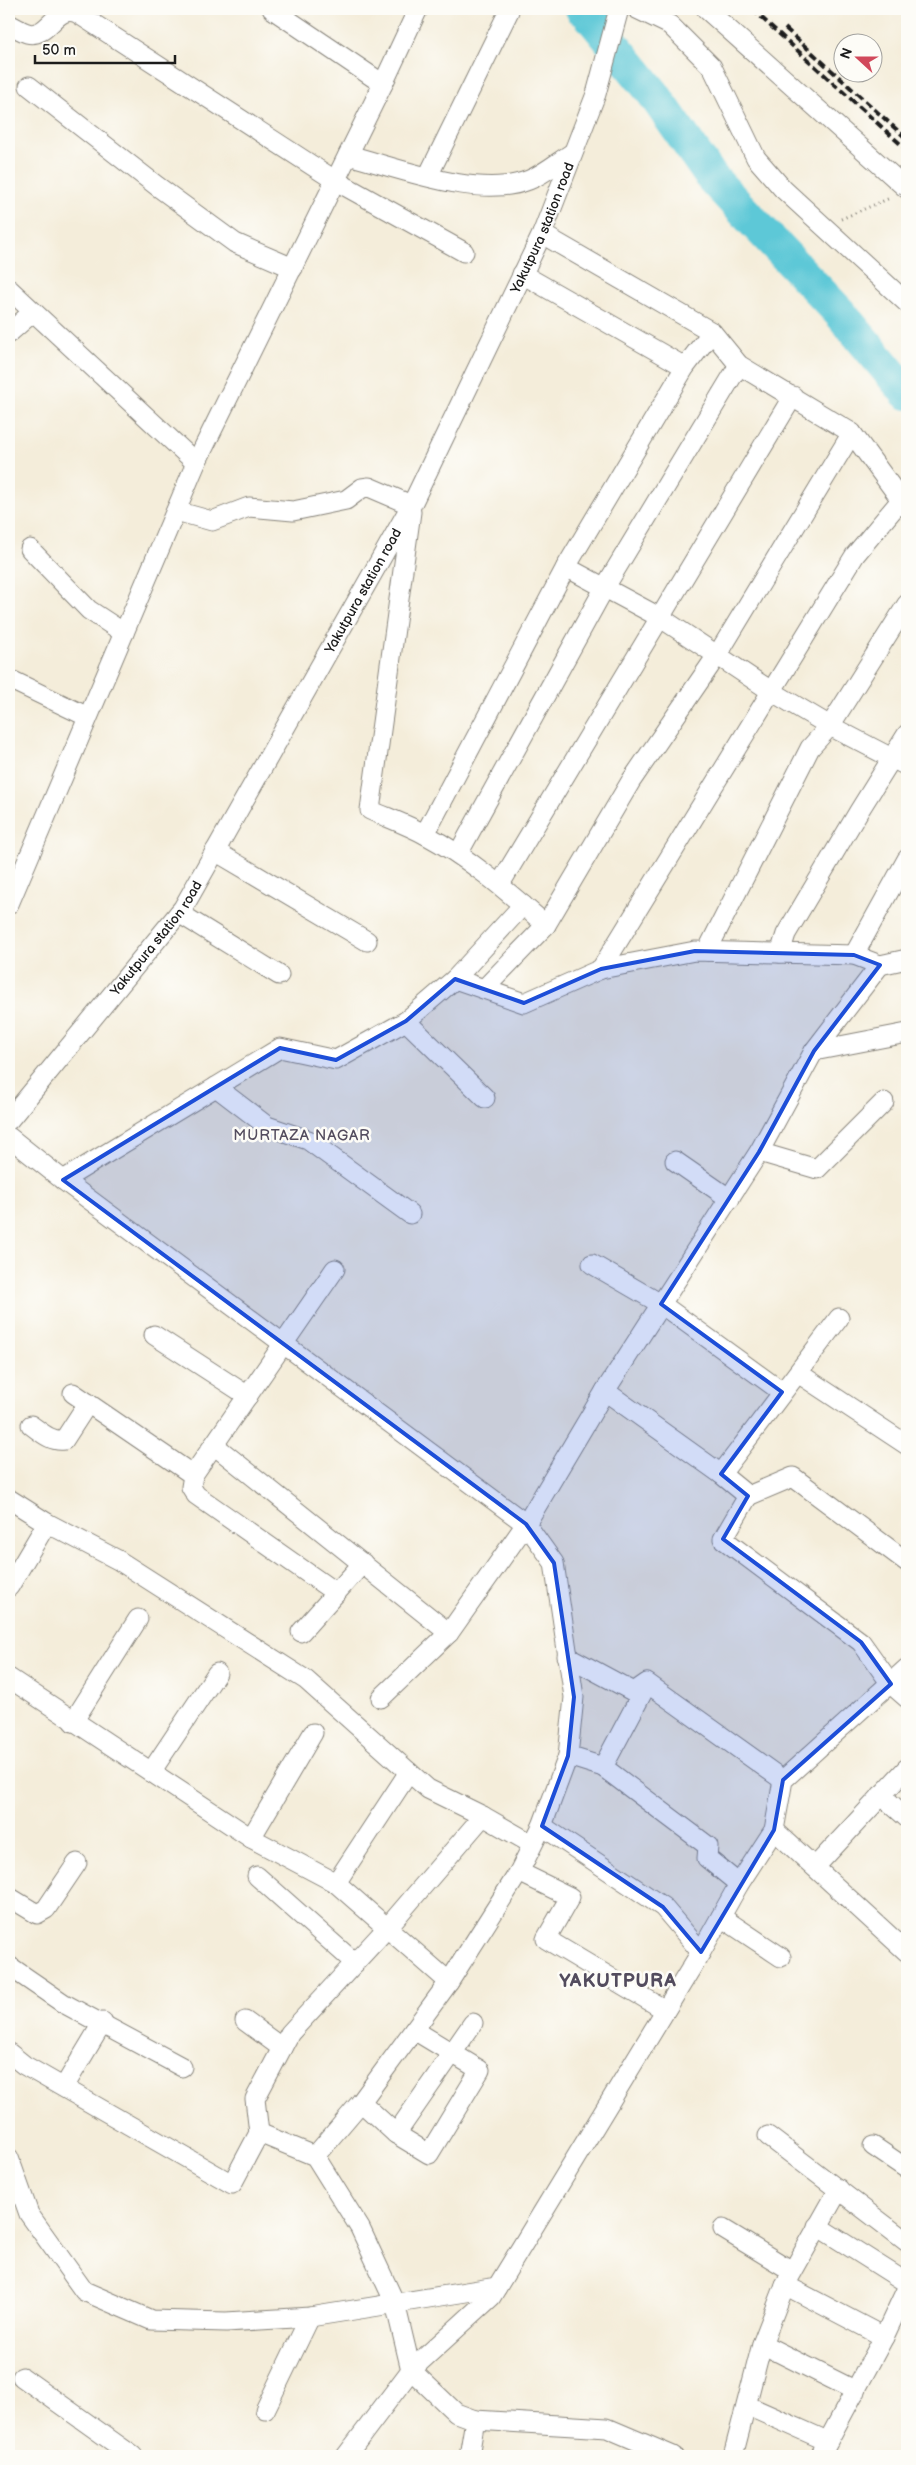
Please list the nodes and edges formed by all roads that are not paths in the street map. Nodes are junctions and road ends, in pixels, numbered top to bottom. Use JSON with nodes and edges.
{"nodes":[{"id":1,"x":272,"y":9,"type":"edge"},
{"id":2,"x":418,"y":9,"type":"edge"},
{"id":3,"x":620,"y":9,"type":"edge"},
{"id":4,"x":637,"y":9,"type":"edge"},
{"id":5,"x":706,"y":9,"type":"edge"},
{"id":6,"x":510,"y":11,"type":"dead end"},
{"id":7,"x":9,"y":24,"type":"edge"},
{"id":8,"x":383,"y":84,"type":"junction"},
{"id":9,"x":29,"y":86,"type":"dead end"},
{"id":10,"x":572,"y":153,"type":"junction"},
{"id":11,"x":348,"y":155,"type":"junction"},
{"id":12,"x":428,"y":176,"type":"junction"},
{"id":13,"x":336,"y":181,"type":"junction"},
{"id":14,"x":905,"y":190,"type":"edge"},
{"id":15,"x":542,"y":234,"type":"junction"},
{"id":16,"x":464,"y":252,"type":"dead end"},
{"id":17,"x":293,"y":268,"type":"junction"},
{"id":18,"x":522,"y":274,"type":"junction"},
{"id":19,"x":9,"y":289,"type":"edge"},
{"id":20,"x":907,"y":303,"type":"edge"},
{"id":21,"x":33,"y":312,"type":"junction"},
{"id":22,"x":712,"y":332,"type":"junction"},
{"id":23,"x":9,"y":333,"type":"edge"},
{"id":24,"x":739,"y":365,"type":"junction"},
{"id":25,"x":685,"y":367,"type":"junction"},
{"id":26,"x":793,"y":396,"type":"junction"},
{"id":27,"x":852,"y":433,"type":"junction"},
{"id":28,"x":196,"y":463,"type":"junction"},
{"id":29,"x":412,"y":504,"type":"junction"},
{"id":30,"x":904,"y":504,"type":"edge"},
{"id":31,"x":176,"y":512,"type":"junction"},
{"id":32,"x":30,"y":549,"type":"dead end"},
{"id":33,"x":566,"y":566,"type":"junction"},
{"id":34,"x":605,"y":587,"type":"junction"},
{"id":35,"x":907,"y":604,"type":"edge"},
{"id":36,"x":661,"y":618,"type":"junction"},
{"id":37,"x":124,"y":633,"type":"junction"},
{"id":38,"x":718,"y":654,"type":"junction"},
{"id":39,"x":9,"y":679,"type":"edge"},
{"id":40,"x":771,"y":691,"type":"junction"},
{"id":41,"x":88,"y":717,"type":"junction"},
{"id":42,"x":830,"y":726,"type":"junction"},
{"id":43,"x":907,"y":734,"type":"edge"},
{"id":44,"x":900,"y":762,"type":"edge"},
{"id":45,"x":426,"y":834,"type":"junction"},
{"id":46,"x":215,"y":851,"type":"junction"},
{"id":47,"x":458,"y":854,"type":"junction"},
{"id":48,"x":907,"y":859,"type":"edge"},
{"id":49,"x":500,"y":884,"type":"junction"},
{"id":50,"x":9,"y":904,"type":"edge"},
{"id":51,"x":523,"y":906,"type":"junction"},
{"id":52,"x":178,"y":913,"type":"junction"},
{"id":53,"x":546,"y":925,"type":"junction"},
{"id":54,"x":367,"y":941,"type":"dead end"},
{"id":55,"x":707,"y":951,"type":"junction"},
{"id":56,"x":780,"y":953,"type":"junction"},
{"id":57,"x":854,"y":955,"type":"junction"},
{"id":58,"x":907,"y":959,"type":"edge"},
{"id":59,"x":880,"y":965,"type":"junction"},
{"id":60,"x":601,"y":969,"type":"junction"},
{"id":61,"x":278,"y":975,"type":"dead end"},
{"id":62,"x":456,"y":979,"type":"junction"},
{"id":63,"x":484,"y":989,"type":"junction"},
{"id":64,"x":406,"y":1021,"type":"junction"},
{"id":65,"x":907,"y":1033,"type":"edge"},
{"id":66,"x":814,"y":1051,"type":"junction"},
{"id":67,"x":216,"y":1087,"type":"junction"},
{"id":68,"x":485,"y":1098,"type":"dead end"},
{"id":69,"x":884,"y":1102,"type":"dead end"},
{"id":70,"x":9,"y":1120,"type":"edge"},
{"id":71,"x":9,"y":1137,"type":"edge"},
{"id":72,"x":759,"y":1152,"type":"junction"},
{"id":73,"x":675,"y":1161,"type":"dead end"},
{"id":74,"x":62,"y":1180,"type":"junction"},
{"id":75,"x":730,"y":1199,"type":"junction"},
{"id":76,"x":410,"y":1214,"type":"dead end"},
{"id":77,"x":592,"y":1264,"type":"dead end"},
{"id":78,"x":335,"y":1269,"type":"dead end"},
{"id":79,"x":661,"y":1304,"type":"junction"},
{"id":80,"x":839,"y":1318,"type":"dead end"},
{"id":81,"x":154,"y":1335,"type":"dead end"},
{"id":82,"x":285,"y":1344,"type":"junction"},
{"id":83,"x":798,"y":1372,"type":"junction"},
{"id":84,"x":605,"y":1391,"type":"junction"},
{"id":85,"x":782,"y":1392,"type":"junction"},
{"id":86,"x":248,"y":1396,"type":"junction"},
{"id":87,"x":31,"y":1425,"type":"dead end"},
{"id":88,"x":214,"y":1445,"type":"junction"},
{"id":89,"x":907,"y":1445,"type":"edge"},
{"id":90,"x":721,"y":1474,"type":"junction"},
{"id":91,"x":193,"y":1475,"type":"junction"},
{"id":92,"x":748,"y":1496,"type":"junction"},
{"id":93,"x":9,"y":1499,"type":"edge"},
{"id":94,"x":48,"y":1523,"type":"junction"},
{"id":95,"x":526,"y":1524,"type":"junction"},
{"id":96,"x":907,"y":1562,"type":"edge"},
{"id":97,"x":363,"y":1563,"type":"junction"},
{"id":98,"x":9,"y":1587,"type":"edge"},
{"id":99,"x":336,"y":1593,"type":"junction"},
{"id":100,"x":138,"y":1619,"type":"dead end"},
{"id":101,"x":301,"y":1632,"type":"dead end"},
{"id":102,"x":449,"y":1633,"type":"junction"},
{"id":103,"x":567,"y":1656,"type":"junction"},
{"id":104,"x":907,"y":1668,"type":"edge"},
{"id":105,"x":217,"y":1672,"type":"dead end"},
{"id":106,"x":9,"y":1678,"type":"edge"},
{"id":107,"x":647,"y":1683,"type":"junction"},
{"id":108,"x":891,"y":1684,"type":"junction"},
{"id":109,"x":381,"y":1698,"type":"dead end"},
{"id":110,"x":907,"y":1698,"type":"edge"},
{"id":111,"x":72,"y":1722,"type":"junction"},
{"id":112,"x":313,"y":1733,"type":"dead end"},
{"id":113,"x":568,"y":1756,"type":"junction"},
{"id":114,"x":603,"y":1767,"type":"junction"},
{"id":115,"x":907,"y":1768,"type":"edge"},
{"id":116,"x":151,"y":1772,"type":"junction"},
{"id":117,"x":409,"y":1772,"type":"junction"},
{"id":118,"x":783,"y":1780,"type":"junction"},
{"id":119,"x":881,"y":1796,"type":"junction"},
{"id":120,"x":483,"y":1816,"type":"junction"},
{"id":121,"x":907,"y":1818,"type":"edge"},
{"id":122,"x":542,"y":1826,"type":"junction"},
{"id":123,"x":774,"y":1830,"type":"junction"},
{"id":124,"x":251,"y":1838,"type":"junction"},
{"id":125,"x":532,"y":1844,"type":"junction"},
{"id":126,"x":77,"y":1863,"type":"dead end"},
{"id":127,"x":815,"y":1867,"type":"junction"},
{"id":128,"x":519,"y":1872,"type":"junction"},
{"id":129,"x":257,"y":1876,"type":"dead end"},
{"id":130,"x":336,"y":1884,"type":"junction"},
{"id":131,"x":739,"y":1884,"type":"junction"},
{"id":132,"x":9,"y":1897,"type":"edge"},
{"id":133,"x":721,"y":1917,"type":"junction"},
{"id":134,"x":387,"y":1928,"type":"junction"},
{"id":135,"x":701,"y":1952,"type":"junction"},
{"id":136,"x":907,"y":1952,"type":"edge"},
{"id":137,"x":782,"y":1958,"type":"dead end"},
{"id":138,"x":355,"y":1963,"type":"junction"},
{"id":139,"x":9,"y":1966,"type":"edge"},
{"id":140,"x":449,"y":1982,"type":"junction"},
{"id":141,"x":665,"y":2010,"type":"junction"},
{"id":142,"x":245,"y":2021,"type":"dead end"},
{"id":143,"x":103,"y":2022,"type":"junction"},
{"id":144,"x":473,"y":2023,"type":"dead end"},
{"id":145,"x":414,"y":2030,"type":"junction"},
{"id":146,"x":282,"y":2048,"type":"junction"},
{"id":147,"x":9,"y":2054,"type":"edge"},
{"id":148,"x":452,"y":2054,"type":"junction"},
{"id":149,"x":182,"y":2067,"type":"dead end"},
{"id":150,"x":64,"y":2087,"type":"junction"},
{"id":151,"x":361,"y":2102,"type":"junction"},
{"id":152,"x":259,"y":2133,"type":"junction"},
{"id":153,"x":396,"y":2134,"type":"junction"},
{"id":154,"x":768,"y":2136,"type":"dead end"},
{"id":155,"x":873,"y":2146,"type":"dead end"},
{"id":156,"x":315,"y":2156,"type":"junction"},
{"id":157,"x":9,"y":2158,"type":"edge"},
{"id":158,"x":907,"y":2168,"type":"edge"},
{"id":159,"x":840,"y":2189,"type":"junction"},
{"id":160,"x":817,"y":2226,"type":"junction"},
{"id":161,"x":723,"y":2229,"type":"dead end"},
{"id":162,"x":907,"y":2242,"type":"edge"},
{"id":163,"x":788,"y":2278,"type":"junction"},
{"id":164,"x":907,"y":2283,"type":"edge"},
{"id":165,"x":497,"y":2287,"type":"junction"},
{"id":166,"x":907,"y":2288,"type":"edge"},
{"id":167,"x":394,"y":2303,"type":"junction"},
{"id":168,"x":310,"y":2317,"type":"junction"},
{"id":169,"x":884,"y":2337,"type":"junction"},
{"id":170,"x":762,"y":2344,"type":"junction"},
{"id":171,"x":411,"y":2370,"type":"junction"},
{"id":172,"x":22,"y":2377,"type":"dead end"},
{"id":173,"x":856,"y":2392,"type":"junction"},
{"id":174,"x":748,"y":2406,"type":"junction"},
{"id":175,"x":265,"y":2410,"type":"dead end"},
{"id":176,"x":475,"y":2420,"type":"junction"},
{"id":177,"x":824,"y":2449,"type":"edge"},
{"id":178,"x":133,"y":2456,"type":"edge"},
{"id":179,"x":346,"y":2456,"type":"edge"},
{"id":180,"x":469,"y":2456,"type":"edge"},
{"id":181,"x":673,"y":2456,"type":"edge"},
{"id":182,"x":733,"y":2456,"type":"edge"}],
"edges":[{"from":1,"to":8,"type":"street"},
{"from":2,"to":8,"type":"street"},
{"from":3,"to":10,"type":"street","name":"Yakutpura station road"},
{"from":4,"to":20,"type":"street"},
{"from":5,"to":14,"type":"street"},
{"from":6,"to":12,"type":"street"},
{"from":7,"to":13,"type":"street"},
{"from":8,"to":11,"type":"street"},
{"from":9,"to":17,"type":"street"},
{"from":10,"to":12,"type":"street"},
{"from":10,"to":15,"type":"street","name":"Yakutpura station road"},
{"from":11,"to":12,"type":"street"},
{"from":11,"to":13,"type":"street"},
{"from":13,"to":16,"type":"street"},
{"from":13,"to":17,"type":"street"},
{"from":15,"to":18,"type":"street","name":"Yakutpura station road"},
{"from":15,"to":22,"type":"street"},
{"from":17,"to":28,"type":"street"},
{"from":18,"to":25,"type":"street"},
{"from":18,"to":29,"type":"street","name":"Yakutpura station road"},
{"from":19,"to":21,"type":"street"},
{"from":21,"to":23,"type":"street"},
{"from":21,"to":28,"type":"street"},
{"from":22,"to":24,"type":"street"},
{"from":22,"to":25,"type":"street"},
{"from":24,"to":26,"type":"street"},
{"from":24,"to":34,"type":"street"},
{"from":25,"to":33,"type":"street"},
{"from":26,"to":27,"type":"street"},
{"from":26,"to":36,"type":"street"},
{"from":27,"to":30,"type":"street"},
{"from":27,"to":38,"type":"street"},
{"from":28,"to":31,"type":"street"},
{"from":29,"to":31,"type":"street"},
{"from":29,"to":45,"type":"street"},
{"from":29,"to":46,"type":"street","name":"Yakutpura station road"},
{"from":30,"to":40,"type":"street"},
{"from":31,"to":37,"type":"street"},
{"from":32,"to":37,"type":"street"},
{"from":33,"to":34,"type":"street"},
{"from":33,"to":45,"type":"street"},
{"from":34,"to":36,"type":"street"},
{"from":34,"to":47,"type":"street"},
{"from":35,"to":42,"type":"street"},
{"from":36,"to":38,"type":"street"},
{"from":36,"to":49,"type":"street"},
{"from":37,"to":41,"type":"street"},
{"from":38,"to":40,"type":"street"},
{"from":38,"to":53,"type":"street"},
{"from":39,"to":41,"type":"street"},
{"from":40,"to":42,"type":"street"},
{"from":40,"to":60,"type":"street"},
{"from":41,"to":50,"type":"street"},
{"from":42,"to":44,"type":"street"},
{"from":42,"to":55,"type":"street"},
{"from":43,"to":44,"type":"street"},
{"from":44,"to":56,"type":"street"},
{"from":45,"to":47,"type":"street"},
{"from":46,"to":52,"type":"street","name":"Yakutpura station road"},
{"from":46,"to":54,"type":"street"},
{"from":47,"to":49,"type":"street"},
{"from":48,"to":57,"type":"street"},
{"from":49,"to":51,"type":"street"},
{"from":51,"to":53,"type":"street"},
{"from":51,"to":62,"type":"street"},
{"from":52,"to":61,"type":"street"},
{"from":52,"to":70,"type":"street","name":"Yakutpura station road"},
{"from":53,"to":63,"type":"street"},
{"from":55,"to":56,"type":"street"},
{"from":55,"to":60,"type":"street"},
{"from":56,"to":57,"type":"street"},
{"from":57,"to":59,"type":"street"},
{"from":58,"to":59,"type":"street"},
{"from":59,"to":66,"type":"street"},
{"from":60,"to":63,"type":"street"},
{"from":62,"to":63,"type":"street"},
{"from":62,"to":64,"type":"street"},
{"from":64,"to":67,"type":"street"},
{"from":64,"to":68,"type":"street"},
{"from":65,"to":66,"type":"street"},
{"from":66,"to":72,"type":"street"},
{"from":67,"to":74,"type":"street"},
{"from":67,"to":76,"type":"street"},
{"from":69,"to":72,"type":"street"},
{"from":71,"to":74,"type":"street"},
{"from":72,"to":75,"type":"street"},
{"from":73,"to":75,"type":"street"},
{"from":74,"to":82,"type":"street"},
{"from":75,"to":79,"type":"street"},
{"from":77,"to":79,"type":"street"},
{"from":78,"to":82,"type":"street"},
{"from":79,"to":84,"type":"street"},
{"from":79,"to":85,"type":"street"},
{"from":80,"to":83,"type":"street"},
{"from":81,"to":86,"type":"street"},
{"from":82,"to":86,"type":"street"},
{"from":82,"to":95,"type":"street"},
{"from":83,"to":85,"type":"street"},
{"from":83,"to":89,"type":"street"},
{"from":84,"to":90,"type":"street"},
{"from":84,"to":95,"type":"street"},
{"from":85,"to":90,"type":"street"},
{"from":86,"to":88,"type":"street"},
{"from":87,"to":91,"type":"street"},
{"from":88,"to":91,"type":"street"},
{"from":88,"to":97,"type":"street"},
{"from":90,"to":92,"type":"street"},
{"from":91,"to":99,"type":"street"},
{"from":92,"to":96,"type":"street"},
{"from":92,"to":108,"type":"street"},
{"from":93,"to":94,"type":"street"},
{"from":94,"to":98,"type":"street"},
{"from":94,"to":117,"type":"street"},
{"from":95,"to":102,"type":"street"},
{"from":95,"to":103,"type":"street"},
{"from":97,"to":99,"type":"street"},
{"from":97,"to":102,"type":"street"},
{"from":99,"to":101,"type":"street"},
{"from":100,"to":111,"type":"street"},
{"from":102,"to":109,"type":"street"},
{"from":103,"to":107,"type":"street"},
{"from":103,"to":113,"type":"street"},
{"from":104,"to":108,"type":"street"},
{"from":105,"to":116,"type":"street"},
{"from":106,"to":111,"type":"street"},
{"from":107,"to":114,"type":"street"},
{"from":107,"to":118,"type":"street"},
{"from":108,"to":110,"type":"street"},
{"from":108,"to":118,"type":"street"},
{"from":111,"to":116,"type":"street"},
{"from":112,"to":124,"type":"street"},
{"from":113,"to":114,"type":"street"},
{"from":113,"to":122,"type":"street"},
{"from":114,"to":131,"type":"street"},
{"from":115,"to":119,"type":"street"},
{"from":116,"to":124,"type":"street"},
{"from":117,"to":120,"type":"street"},
{"from":117,"to":130,"type":"street"},
{"from":118,"to":123,"type":"street"},
{"from":119,"to":121,"type":"street"},
{"from":119,"to":127,"type":"street"},
{"from":120,"to":125,"type":"street"},
{"from":120,"to":134,"type":"street"},
{"from":122,"to":125,"type":"street"},
{"from":122,"to":135,"type":"street"},
{"from":123,"to":127,"type":"street"},
{"from":123,"to":131,"type":"street"},
{"from":124,"to":130,"type":"street"},
{"from":125,"to":128,"type":"street"},
{"from":126,"to":132,"type":"street"},
{"from":127,"to":136,"type":"street"},
{"from":128,"to":140,"type":"street"},
{"from":128,"to":141,"type":"street"},
{"from":129,"to":138,"type":"street"},
{"from":130,"to":134,"type":"street"},
{"from":131,"to":133,"type":"street"},
{"from":133,"to":135,"type":"street"},
{"from":133,"to":137,"type":"street"},
{"from":134,"to":138,"type":"street"},
{"from":134,"to":140,"type":"street"},
{"from":135,"to":141,"type":"street"},
{"from":138,"to":146,"type":"street"},
{"from":139,"to":143,"type":"street"},
{"from":140,"to":145,"type":"street"},
{"from":141,"to":165,"type":"street"},
{"from":142,"to":146,"type":"street"},
{"from":143,"to":149,"type":"street"},
{"from":143,"to":150,"type":"street"},
{"from":144,"to":148,"type":"street"},
{"from":145,"to":148,"type":"street"},
{"from":145,"to":151,"type":"street"},
{"from":146,"to":152,"type":"street"},
{"from":147,"to":150,"type":"street"},
{"from":148,"to":153,"type":"street"},
{"from":148,"to":153,"type":"street"},
{"from":150,"to":152,"type":"street"},
{"from":151,"to":153,"type":"street"},
{"from":151,"to":156,"type":"street"},
{"from":152,"to":156,"type":"street"},
{"from":154,"to":159,"type":"street"},
{"from":155,"to":158,"type":"street"},
{"from":156,"to":167,"type":"street"},
{"from":157,"to":168,"type":"street"},
{"from":159,"to":160,"type":"street"},
{"from":159,"to":162,"type":"street"},
{"from":160,"to":163,"type":"street"},
{"from":160,"to":164,"type":"street"},
{"from":161,"to":163,"type":"street"},
{"from":163,"to":169,"type":"street"},
{"from":163,"to":170,"type":"street"},
{"from":165,"to":167,"type":"street"},
{"from":165,"to":171,"type":"street"},
{"from":166,"to":169,"type":"street"},
{"from":167,"to":168,"type":"street"},
{"from":167,"to":171,"type":"street"},
{"from":168,"to":175,"type":"street"},
{"from":169,"to":173,"type":"street"},
{"from":170,"to":173,"type":"street"},
{"from":170,"to":174,"type":"street"},
{"from":171,"to":176,"type":"street"},
{"from":171,"to":179,"type":"street"},
{"from":172,"to":178,"type":"street"},
{"from":173,"to":177,"type":"street"},
{"from":174,"to":177,"type":"street"},
{"from":174,"to":182,"type":"street"},
{"from":176,"to":180,"type":"street"},
{"from":176,"to":181,"type":"street"}]}
